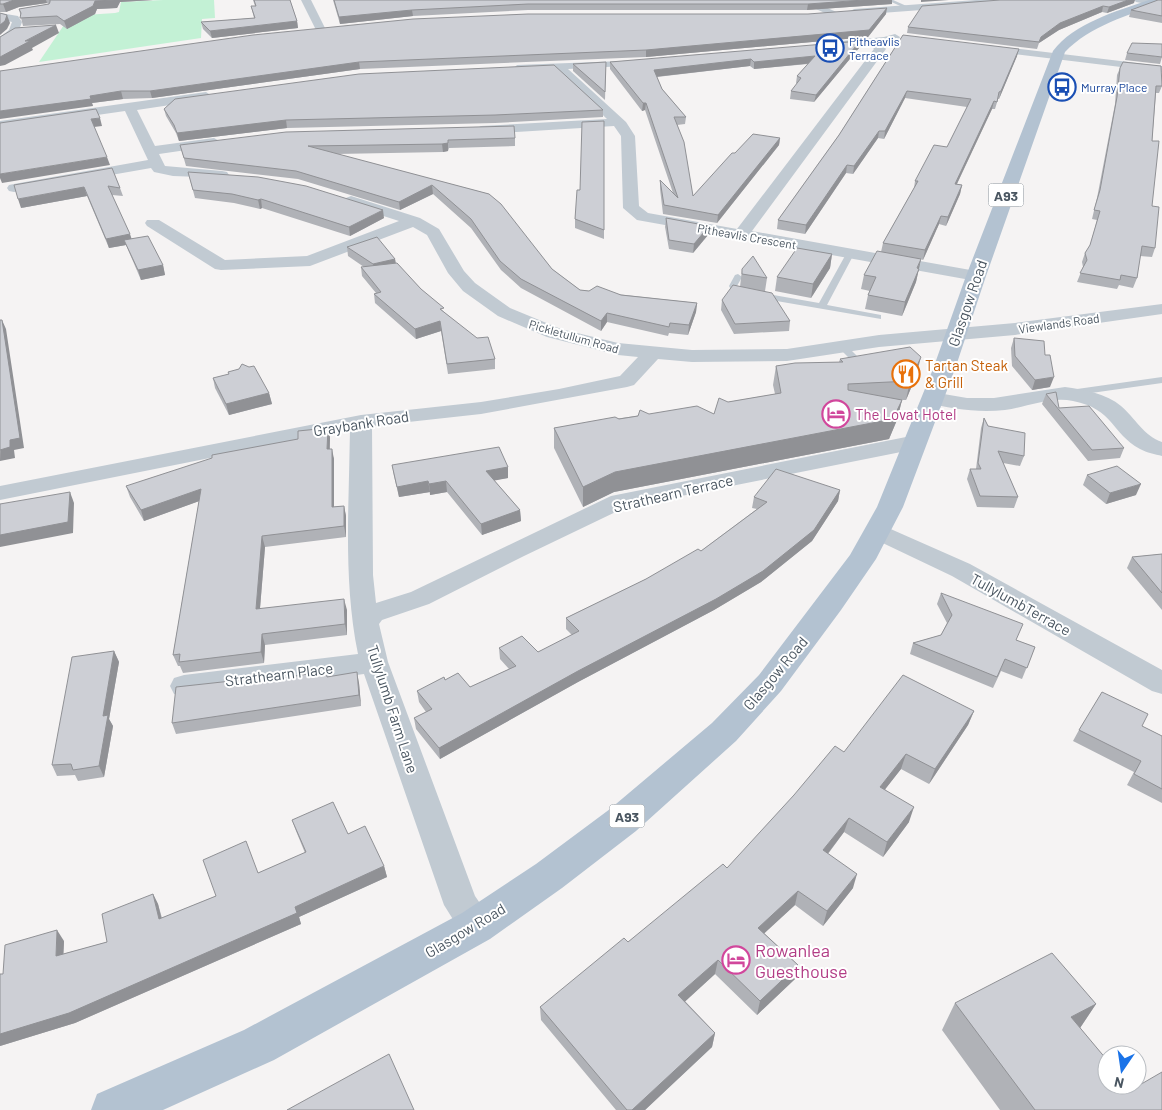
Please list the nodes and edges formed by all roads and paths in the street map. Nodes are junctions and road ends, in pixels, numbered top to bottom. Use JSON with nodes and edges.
{"nodes":[{"id":1,"x":306,"y":0,"type":"edge"},
{"id":2,"x":800,"y":0,"type":"edge"},
{"id":3,"x":889,"y":0,"type":"edge"},
{"id":4,"x":936,"y":0,"type":"edge"},
{"id":5,"x":1016,"y":0,"type":"edge"},
{"id":6,"x":1139,"y":0,"type":"edge"},
{"id":7,"x":1156,"y":1,"type":"edge"},
{"id":8,"x":946,"y":5,"type":"junction"},
{"id":9,"x":909,"y":8,"type":"junction"},
{"id":10,"x":19,"y":12,"type":"edge"},
{"id":11,"x":830,"y":14,"type":"junction"},
{"id":12,"x":807,"y":15,"type":"edge"},
{"id":13,"x":3,"y":16,"type":"edge"},
{"id":14,"x":321,"y":30,"type":"edge"},
{"id":15,"x":873,"y":34,"type":"junction"},
{"id":16,"x":899,"y":37,"type":"edge"},
{"id":17,"x":0,"y":43,"type":"edge"},
{"id":18,"x":970,"y":46,"type":"edge"},
{"id":19,"x":810,"y":47,"type":"edge"},
{"id":20,"x":1057,"y":57,"type":"junction"},
{"id":21,"x":655,"y":61,"type":"edge"},
{"id":22,"x":558,"y":66,"type":"junction"},
{"id":23,"x":510,"y":68,"type":"edge"},
{"id":24,"x":1162,"y":69,"type":"edge"},
{"id":25,"x":222,"y":94,"type":"edge"},
{"id":26,"x":129,"y":107,"type":"junction"},
{"id":27,"x":619,"y":122,"type":"junction"},
{"id":28,"x":0,"y":125,"type":"edge"},
{"id":29,"x":467,"y":130,"type":"edge"},
{"id":30,"x":224,"y":141,"type":"edge"},
{"id":31,"x":152,"y":157,"type":"junction"},
{"id":32,"x":241,"y":177,"type":"edge"},
{"id":33,"x":14,"y":188,"type":"edge"},
{"id":34,"x":340,"y":198,"type":"edge"},
{"id":35,"x":414,"y":221,"type":"junction"},
{"id":36,"x":153,"y":223,"type":"dead end"},
{"id":37,"x":741,"y":234,"type":"junction"},
{"id":38,"x":850,"y":254,"type":"junction"},
{"id":39,"x":976,"y":276,"type":"junction"},
{"id":40,"x":738,"y":277,"type":"dead end"},
{"id":41,"x":822,"y":306,"type":"junction"},
{"id":42,"x":1162,"y":309,"type":"edge"},
{"id":43,"x":878,"y":317,"type":"edge"},
{"id":44,"x":955,"y":334,"type":"junction"},
{"id":45,"x":843,"y":347,"type":"junction"},
{"id":46,"x":652,"y":353,"type":"junction"},
{"id":47,"x":859,"y":363,"type":"edge"},
{"id":48,"x":1162,"y":380,"type":"edge"},
{"id":49,"x":1068,"y":393,"type":"junction"},
{"id":50,"x":932,"y":398,"type":"junction"},
{"id":51,"x":361,"y":421,"type":"junction"},
{"id":52,"x":916,"y":442,"type":"junction"},
{"id":53,"x":1162,"y":449,"type":"edge"},
{"id":54,"x":0,"y":492,"type":"edge"},
{"id":55,"x":877,"y":531,"type":"junction"},
{"id":56,"x":365,"y":622,"type":"junction"},
{"id":57,"x":374,"y":662,"type":"junction"},
{"id":58,"x":1162,"y":684,"type":"edge"},
{"id":59,"x":184,"y":686,"type":"edge"},
{"id":60,"x":476,"y":926,"type":"junction"},
{"id":61,"x":113,"y":1110,"type":"edge"}],
"edges":[{"from":1,"to":14,"type":"street"},
{"from":2,"to":11,"type":"street"},
{"from":3,"to":9,"type":"lane"},
{"from":4,"to":8,"type":"street"},
{"from":5,"to":8,"type":"street"},
{"from":6,"to":7,"type":"street"},
{"from":7,"to":20,"type":"main road","name":"Glasgow Road","number":"A93"},
{"from":8,"to":9,"type":"street"},
{"from":9,"to":11,"type":"street"},
{"from":10,"to":13,"type":"street"},
{"from":11,"to":12,"type":"street"},
{"from":11,"to":15,"type":"street"},
{"from":13,"to":17,"type":"street"},
{"from":15,"to":16,"type":"street"},
{"from":15,"to":19,"type":"street"},
{"from":15,"to":37,"type":"street"},
{"from":18,"to":20,"type":"street"},
{"from":20,"to":24,"type":"street"},
{"from":20,"to":39,"type":"main road","name":"Glasgow Road","number":"A93"},
{"from":21,"to":22,"type":"street"},
{"from":22,"to":23,"type":"street"},
{"from":22,"to":27,"type":"street","name":"Pitheavlis Crescent"},
{"from":25,"to":26,"type":"street"},
{"from":26,"to":28,"type":"street"},
{"from":26,"to":31,"type":"street"},
{"from":27,"to":29,"type":"street"},
{"from":27,"to":37,"type":"street","name":"Pitheavlis Crescent"},
{"from":30,"to":31,"type":"street"},
{"from":31,"to":32,"type":"street"},
{"from":31,"to":33,"type":"street"},
{"from":34,"to":35,"type":"street","name":"Pickletullum Road"},
{"from":35,"to":36,"type":"street"},
{"from":35,"to":46,"type":"street","name":"Pickletullum Road"},
{"from":37,"to":38,"type":"street","name":"Pitheavlis Crescent"},
{"from":38,"to":39,"type":"street","name":"Pitheavlis Crescent"},
{"from":38,"to":41,"type":"lane"},
{"from":39,"to":44,"type":"main road","name":"Glasgow Road","number":"A93"},
{"from":40,"to":41,"type":"lane"},
{"from":41,"to":43,"type":"lane"},
{"from":42,"to":44,"type":"street","name":"Viewlands Road"},
{"from":44,"to":45,"type":"street","name":"Pickletullum Road"},
{"from":44,"to":50,"type":"main road","name":"Glasgow Road","number":"A93"},
{"from":45,"to":46,"type":"street","name":"Pickletullum Road"},
{"from":45,"to":47,"type":"lane"},
{"from":46,"to":51,"type":"street","name":"Graybank Road"},
{"from":48,"to":49,"type":"lane"},
{"from":49,"to":50,"type":"street"},
{"from":49,"to":53,"type":"street"},
{"from":50,"to":52,"type":"main road","name":"Glasgow Road","number":"A93"},
{"from":51,"to":54,"type":"street","name":"Graybank Road"},
{"from":51,"to":56,"type":"street","name":"Tullylumb Farm Lane"},
{"from":52,"to":55,"type":"main road","name":"Glasgow Road","number":"A93"},
{"from":52,"to":56,"type":"street","name":"Strathearn Terrace"},
{"from":55,"to":58,"type":"street","name":"TullylumbTerrace"},
{"from":55,"to":60,"type":"main road","name":"Glasgow Road","number":"A93"},
{"from":56,"to":57,"type":"street","name":"Tullylumb Farm Lane"},
{"from":57,"to":59,"type":"street","name":"Strathearn Place"},
{"from":57,"to":60,"type":"street","name":"Tullylumb Farm Lane"},
{"from":60,"to":61,"type":"main road","name":"Glasgow Road","number":"A93"}]}
